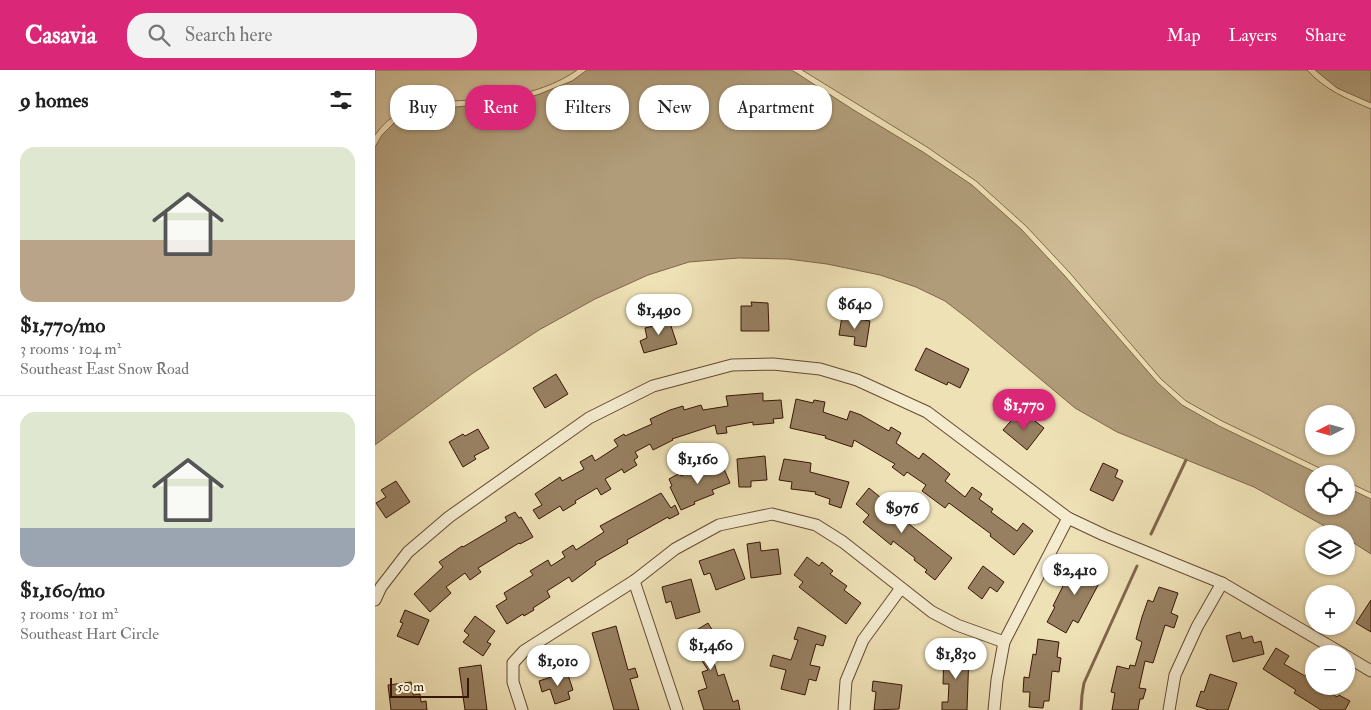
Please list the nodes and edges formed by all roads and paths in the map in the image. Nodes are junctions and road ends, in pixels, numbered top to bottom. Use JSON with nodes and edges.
{"nodes":[{"id":1,"x":1068,"y":518,"type":"junction"},
{"id":2,"x":634,"y":581,"type":"junction"},
{"id":3,"x":1222,"y":584,"type":"junction"},
{"id":4,"x":901,"y":588,"type":"junction"},
{"id":5,"x":375,"y":600,"type":"edge"},
{"id":6,"x":1003,"y":642,"type":"junction"},
{"id":7,"x":1327,"y":645,"type":"edge"},
{"id":8,"x":1355,"y":661,"type":"edge"},
{"id":9,"x":1371,"y":671,"type":"edge"},
{"id":10,"x":522,"y":710,"type":"edge"},
{"id":11,"x":677,"y":710,"type":"edge"},
{"id":12,"x":844,"y":710,"type":"edge"},
{"id":13,"x":994,"y":710,"type":"edge"},
{"id":14,"x":1169,"y":710,"type":"edge"}],
"edges":[{"from":1,"to":3,"type":"street"},
{"from":1,"to":5,"type":"street"},
{"from":1,"to":6,"type":"street"},
{"from":2,"to":4,"type":"street"},
{"from":2,"to":10,"type":"street"},
{"from":2,"to":11,"type":"street"},
{"from":3,"to":7,"type":"street"},
{"from":3,"to":14,"type":"street"},
{"from":4,"to":6,"type":"street"},
{"from":4,"to":12,"type":"street"},
{"from":6,"to":13,"type":"street"},
{"from":8,"to":9,"type":"street"}]}
